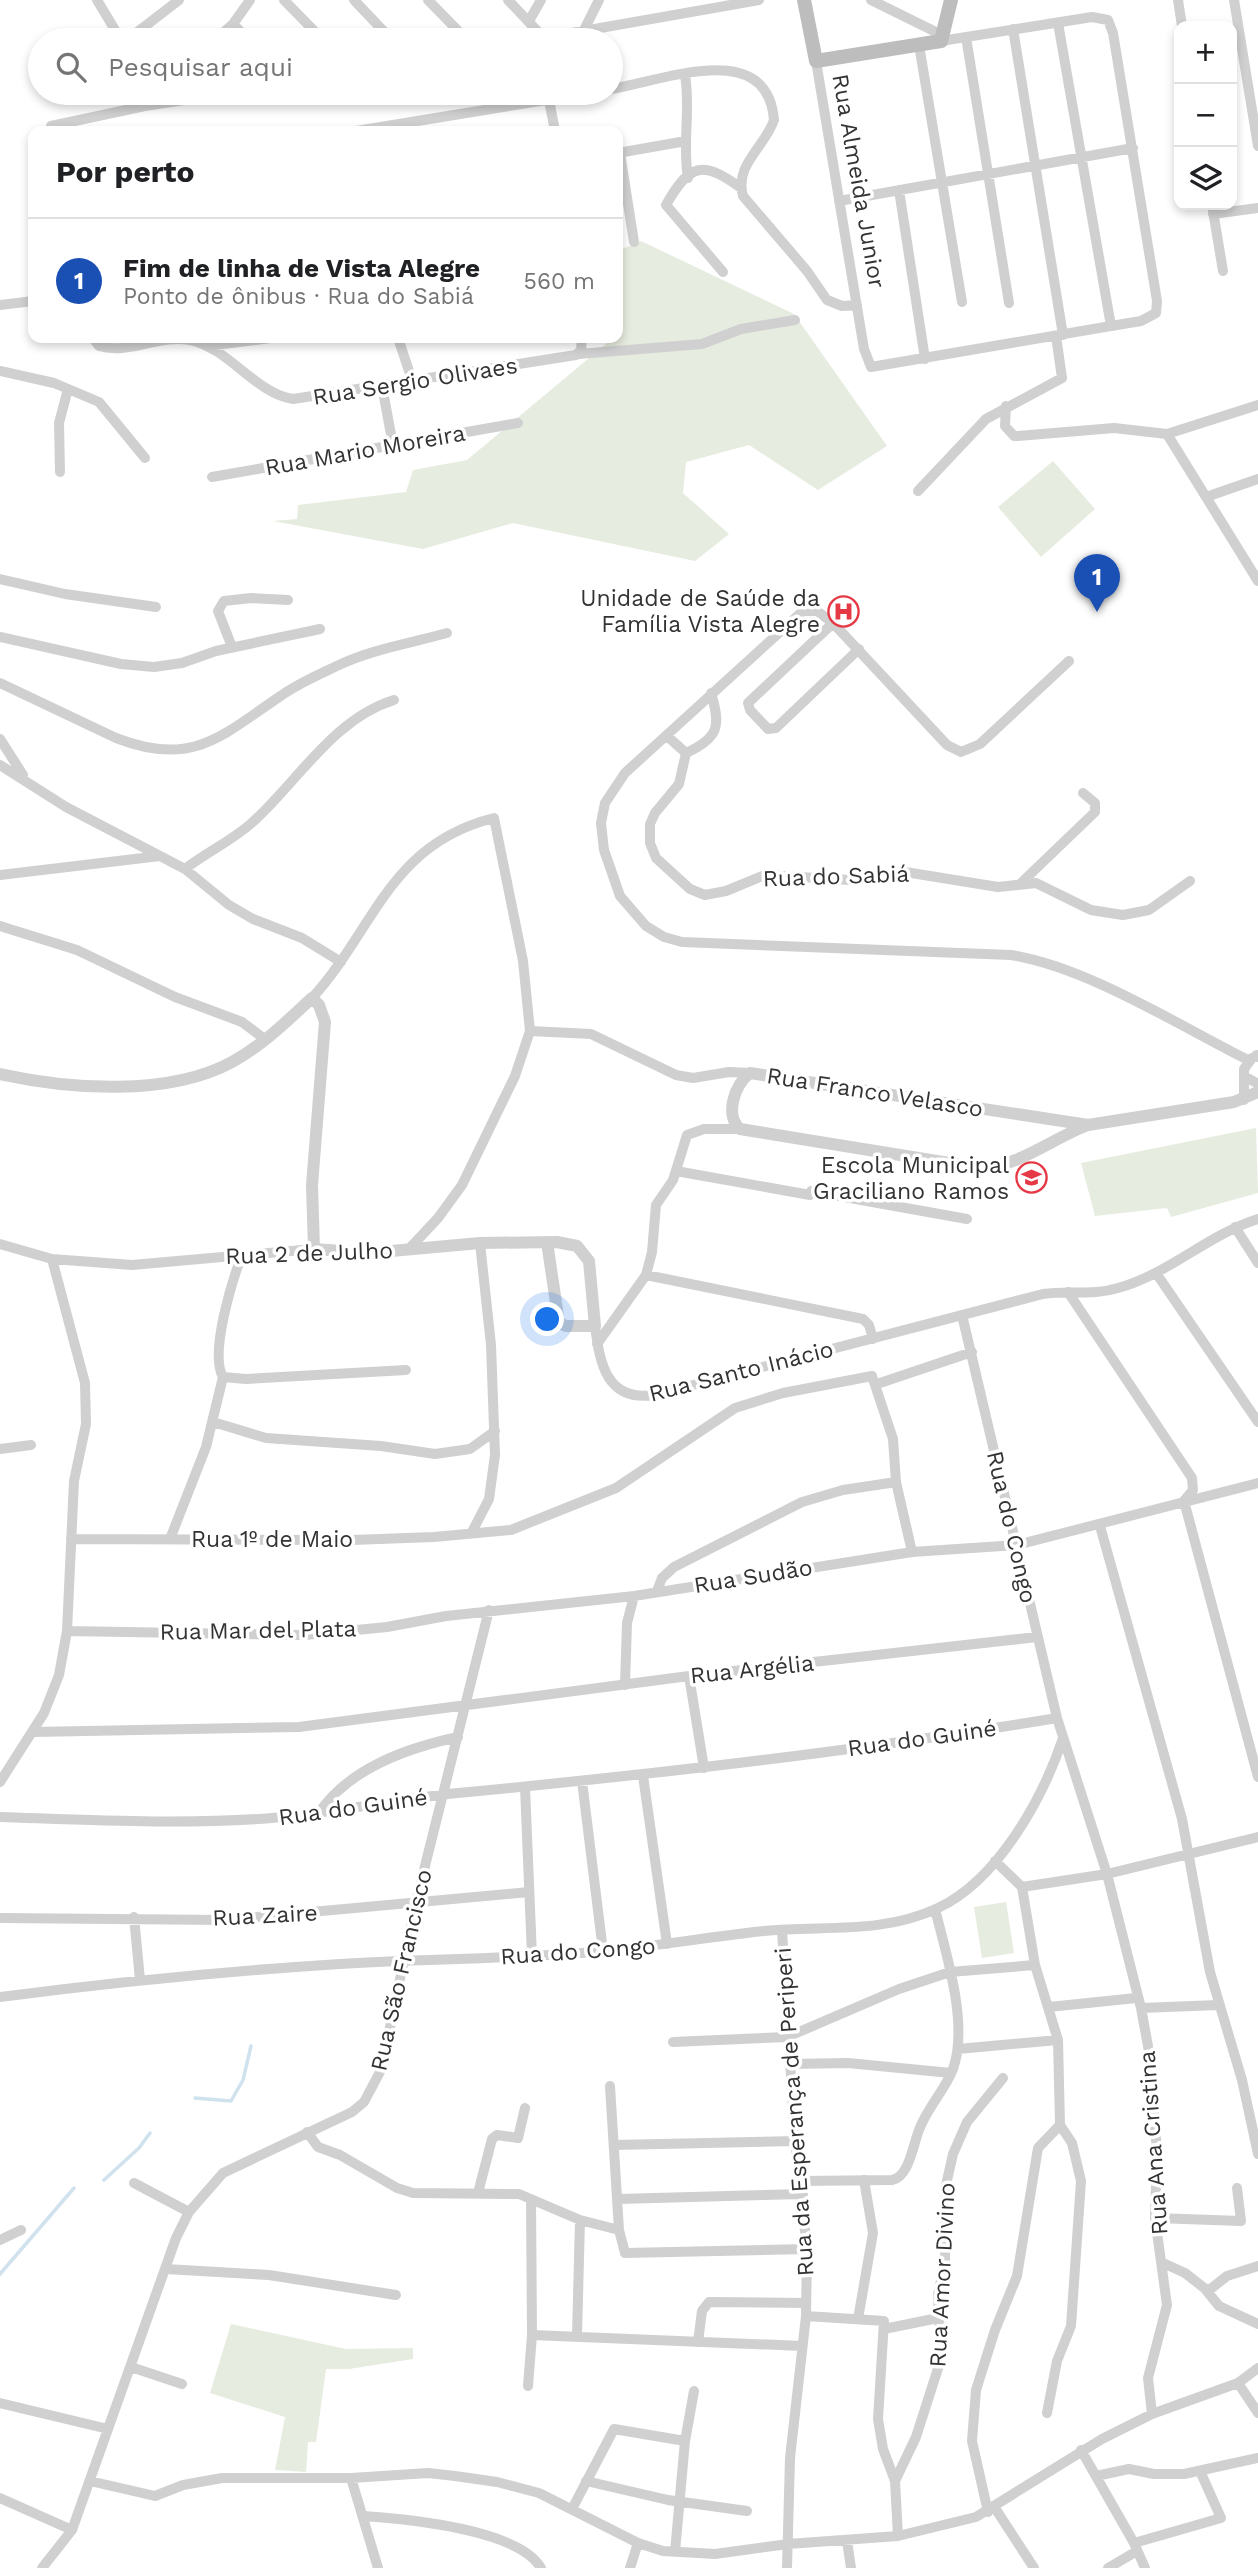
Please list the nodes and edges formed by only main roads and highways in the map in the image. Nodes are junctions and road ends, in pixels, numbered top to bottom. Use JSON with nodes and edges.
{"nodes":[{"id":1,"x":804,"y":0,"type":"edge"},
{"id":2,"x":951,"y":0,"type":"edge"}],
"edges":[{"from":1,"to":2,"type":"main road","name":"Rua Almeida Junior"}]}
